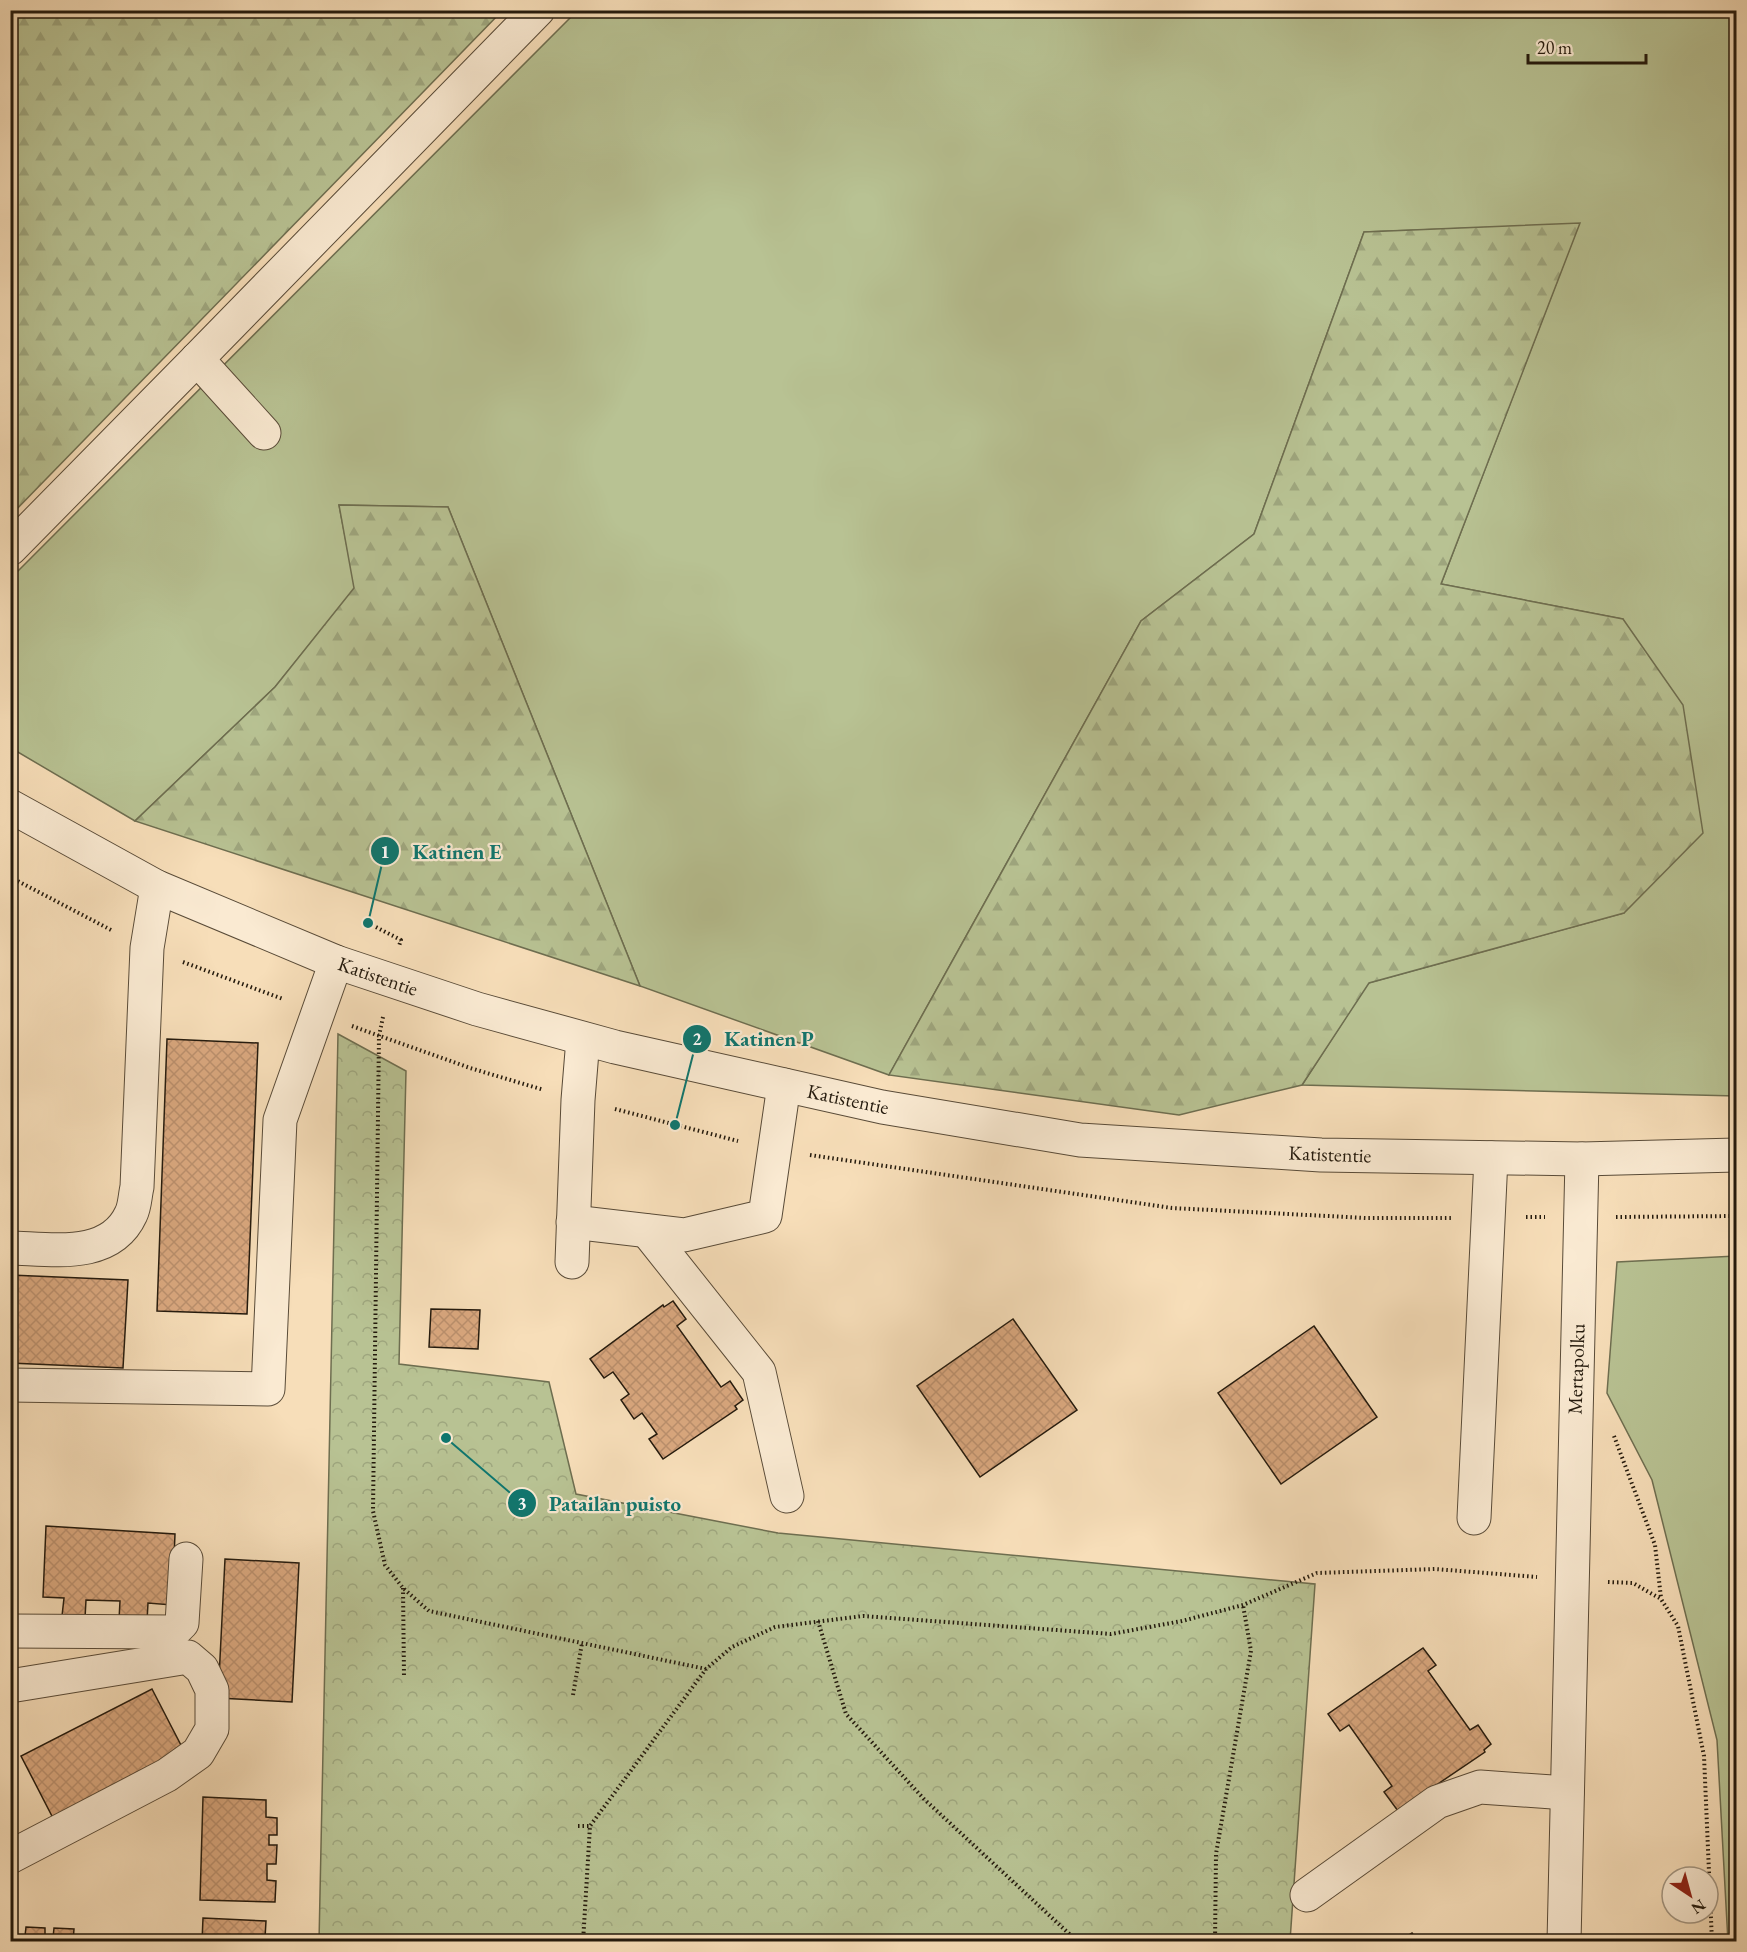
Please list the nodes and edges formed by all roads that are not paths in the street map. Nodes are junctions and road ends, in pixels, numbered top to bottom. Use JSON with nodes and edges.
{"nodes":[{"id":1,"x":538,"y":10,"type":"edge"},
{"id":2,"x":197,"y":359,"type":"junction"},
{"id":3,"x":264,"y":433,"type":"dead end"},
{"id":4,"x":10,"y":549,"type":"edge"},
{"id":5,"x":10,"y":806,"type":"edge"},
{"id":6,"x":157,"y":887,"type":"junction"},
{"id":7,"x":336,"y":962,"type":"junction"},
{"id":8,"x":583,"y":1039,"type":"junction"},
{"id":9,"x":784,"y":1085,"type":"junction"},
{"id":10,"x":1737,"y":1155,"type":"edge"},
{"id":11,"x":1491,"y":1158,"type":"junction"},
{"id":12,"x":1582,"y":1159,"type":"junction"},
{"id":13,"x":573,"y":1222,"type":"junction"},
{"id":14,"x":647,"y":1231,"type":"junction"},
{"id":15,"x":10,"y":1248,"type":"edge"},
{"id":16,"x":572,"y":1262,"type":"dead end"},
{"id":17,"x":10,"y":1385,"type":"edge"},
{"id":18,"x":787,"y":1496,"type":"dead end"},
{"id":19,"x":1474,"y":1518,"type":"dead end"},
{"id":20,"x":186,"y":1559,"type":"dead end"},
{"id":21,"x":10,"y":1631,"type":"edge"},
{"id":22,"x":10,"y":1686,"type":"edge"},
{"id":23,"x":1567,"y":1793,"type":"junction"},
{"id":24,"x":10,"y":1857,"type":"edge"},
{"id":25,"x":1307,"y":1894,"type":"dead end"},
{"id":26,"x":1564,"y":1941,"type":"edge"}],
"edges":[{"from":1,"to":2,"type":"street"},
{"from":2,"to":3,"type":"street"},
{"from":2,"to":4,"type":"street"},
{"from":5,"to":6,"type":"street","name":"Katistentie"},
{"from":6,"to":7,"type":"street","name":"Katistentie"},
{"from":6,"to":15,"type":"street"},
{"from":7,"to":8,"type":"street","name":"Katistentie"},
{"from":7,"to":17,"type":"street"},
{"from":8,"to":9,"type":"street","name":"Katistentie"},
{"from":8,"to":13,"type":"street"},
{"from":9,"to":11,"type":"street","name":"Katistentie"},
{"from":9,"to":14,"type":"street"},
{"from":10,"to":12,"type":"street","name":"Katistentie"},
{"from":11,"to":12,"type":"street","name":"Katistentie"},
{"from":11,"to":19,"type":"street"},
{"from":12,"to":23,"type":"street","name":"Mertapolku"},
{"from":13,"to":14,"type":"street"},
{"from":13,"to":16,"type":"street"},
{"from":14,"to":18,"type":"street"},
{"from":20,"to":21,"type":"street"},
{"from":22,"to":24,"type":"street"},
{"from":23,"to":25,"type":"street"},
{"from":23,"to":26,"type":"street","name":"Mertapolku"}]}
